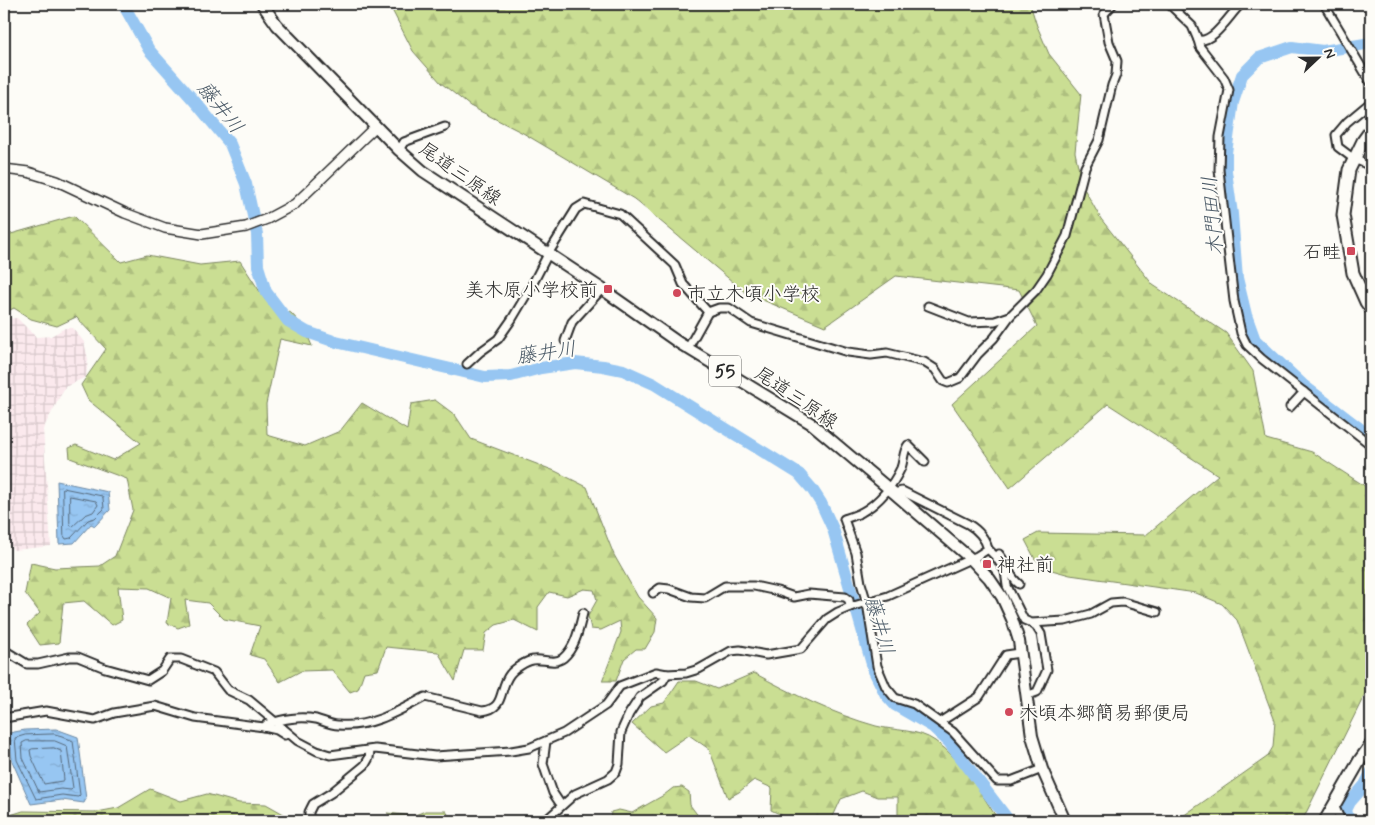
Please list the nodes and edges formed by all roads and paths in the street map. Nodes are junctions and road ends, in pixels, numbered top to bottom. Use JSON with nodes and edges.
{"nodes":[{"id":1,"x":262,"y":4,"type":"edge"},
{"id":2,"x":1113,"y":4,"type":"edge"},
{"id":3,"x":1169,"y":4,"type":"edge"},
{"id":4,"x":1241,"y":4,"type":"edge"},
{"id":5,"x":1324,"y":4,"type":"edge"},
{"id":6,"x":1198,"y":40,"type":"junction"},
{"id":7,"x":1371,"y":83,"type":"edge"},
{"id":8,"x":1371,"y":102,"type":"edge"},
{"id":9,"x":376,"y":126,"type":"junction"},
{"id":10,"x":444,"y":127,"type":"dead end"},
{"id":11,"x":1371,"y":130,"type":"edge"},
{"id":12,"x":399,"y":150,"type":"junction"},
{"id":13,"x":1354,"y":159,"type":"junction"},
{"id":14,"x":1371,"y":166,"type":"edge"},
{"id":15,"x":4,"y":169,"type":"edge"},
{"id":16,"x":548,"y":254,"type":"junction"},
{"id":17,"x":602,"y":289,"type":"junction"},
{"id":18,"x":928,"y":306,"type":"dead end"},
{"id":19,"x":1371,"y":309,"type":"edge"},
{"id":20,"x":708,"y":312,"type":"junction"},
{"id":21,"x":1010,"y":316,"type":"junction"},
{"id":22,"x":565,"y":341,"type":"dead end"},
{"id":23,"x":688,"y":348,"type":"junction"},
{"id":24,"x":467,"y":364,"type":"dead end"},
{"id":25,"x":1304,"y":392,"type":"junction"},
{"id":26,"x":1290,"y":407,"type":"dead end"},
{"id":27,"x":1371,"y":445,"type":"edge"},
{"id":28,"x":926,"y":462,"type":"dead end"},
{"id":29,"x":891,"y":490,"type":"junction"},
{"id":30,"x":988,"y":549,"type":"junction"},
{"id":31,"x":970,"y":559,"type":"junction"},
{"id":32,"x":1020,"y":584,"type":"dead end"},
{"id":33,"x":653,"y":594,"type":"dead end"},
{"id":34,"x":867,"y":603,"type":"junction"},
{"id":35,"x":850,"y":606,"type":"junction"},
{"id":36,"x":1157,"y":612,"type":"dead end"},
{"id":37,"x":583,"y":613,"type":"dead end"},
{"id":38,"x":1031,"y":623,"type":"junction"},
{"id":39,"x":4,"y":650,"type":"edge"},
{"id":40,"x":1020,"y":652,"type":"junction"},
{"id":41,"x":668,"y":674,"type":"junction"},
{"id":42,"x":1026,"y":696,"type":"junction"},
{"id":43,"x":4,"y":718,"type":"edge"},
{"id":44,"x":275,"y":722,"type":"junction"},
{"id":45,"x":940,"y":722,"type":"junction"},
{"id":46,"x":264,"y":727,"type":"junction"},
{"id":47,"x":292,"y":737,"type":"junction"},
{"id":48,"x":546,"y":741,"type":"junction"},
{"id":49,"x":1371,"y":745,"type":"edge"},
{"id":50,"x":370,"y":751,"type":"junction"},
{"id":51,"x":1042,"y":769,"type":"junction"},
{"id":52,"x":575,"y":794,"type":"junction"},
{"id":53,"x":559,"y":802,"type":"junction"},
{"id":54,"x":1334,"y":805,"type":"junction"},
{"id":55,"x":545,"y":820,"type":"edge"},
{"id":56,"x":313,"y":821,"type":"edge"},
{"id":57,"x":1065,"y":821,"type":"edge"},
{"id":58,"x":1325,"y":821,"type":"edge"},
{"id":59,"x":1341,"y":821,"type":"edge"}],
"edges":[{"from":1,"to":9,"type":"main road","name":"尾道三原線","number":"55"},
{"from":2,"to":21,"type":"street"},
{"from":3,"to":6,"type":"street"},
{"from":4,"to":6,"type":"street"},
{"from":5,"to":7,"type":"street"},
{"from":6,"to":25,"type":"street"},
{"from":8,"to":13,"type":"street"},
{"from":9,"to":12,"type":"main road","name":"尾道三原線","number":"55"},
{"from":9,"to":15,"type":"street"},
{"from":10,"to":12,"type":"street"},
{"from":11,"to":13,"type":"highway"},
{"from":12,"to":16,"type":"main road","name":"尾道三原線","number":"55"},
{"from":13,"to":14,"type":"street"},
{"from":13,"to":19,"type":"highway"},
{"from":16,"to":17,"type":"main road","name":"尾道三原線","number":"55"},
{"from":16,"to":20,"type":"street"},
{"from":16,"to":24,"type":"street"},
{"from":17,"to":22,"type":"street"},
{"from":17,"to":23,"type":"main road","name":"尾道三原線","number":"55"},
{"from":18,"to":21,"type":"street"},
{"from":20,"to":21,"type":"street"},
{"from":20,"to":23,"type":"street"},
{"from":23,"to":29,"type":"main road","name":"尾道三原線","number":"55"},
{"from":25,"to":26,"type":"street"},
{"from":25,"to":27,"type":"street"},
{"from":28,"to":29,"type":"street"},
{"from":29,"to":30,"type":"street"},
{"from":29,"to":31,"type":"main road","name":"尾道三原線","number":"55"},
{"from":29,"to":34,"type":"street"},
{"from":30,"to":31,"type":"street"},
{"from":30,"to":32,"type":"street"},
{"from":30,"to":38,"type":"street"},
{"from":31,"to":34,"type":"street"},
{"from":31,"to":40,"type":"main road","name":"尾道三原線","number":"55"},
{"from":33,"to":35,"type":"street"},
{"from":34,"to":35,"type":"street"},
{"from":34,"to":45,"type":"street"},
{"from":35,"to":41,"type":"street"},
{"from":36,"to":38,"type":"street"},
{"from":37,"to":44,"type":"street"},
{"from":38,"to":42,"type":"street"},
{"from":39,"to":44,"type":"street"},
{"from":40,"to":42,"type":"main road","name":"尾道三原線","number":"55"},
{"from":40,"to":45,"type":"street"},
{"from":41,"to":48,"type":"street"},
{"from":41,"to":52,"type":"street"},
{"from":42,"to":51,"type":"main road","name":"尾道三原線","number":"55"},
{"from":43,"to":46,"type":"street"},
{"from":44,"to":46,"type":"street"},
{"from":44,"to":47,"type":"street"},
{"from":45,"to":51,"type":"street"},
{"from":46,"to":47,"type":"street"},
{"from":47,"to":50,"type":"street"},
{"from":48,"to":50,"type":"street"},
{"from":48,"to":53,"type":"street"},
{"from":49,"to":54,"type":"highway"},
{"from":50,"to":56,"type":"street"},
{"from":51,"to":57,"type":"main road","name":"尾道三原線","number":"55"},
{"from":52,"to":53,"type":"street"},
{"from":52,"to":55,"type":"street"},
{"from":53,"to":55,"type":"street"},
{"from":54,"to":58,"type":"highway"},
{"from":54,"to":59,"type":"street"}]}
